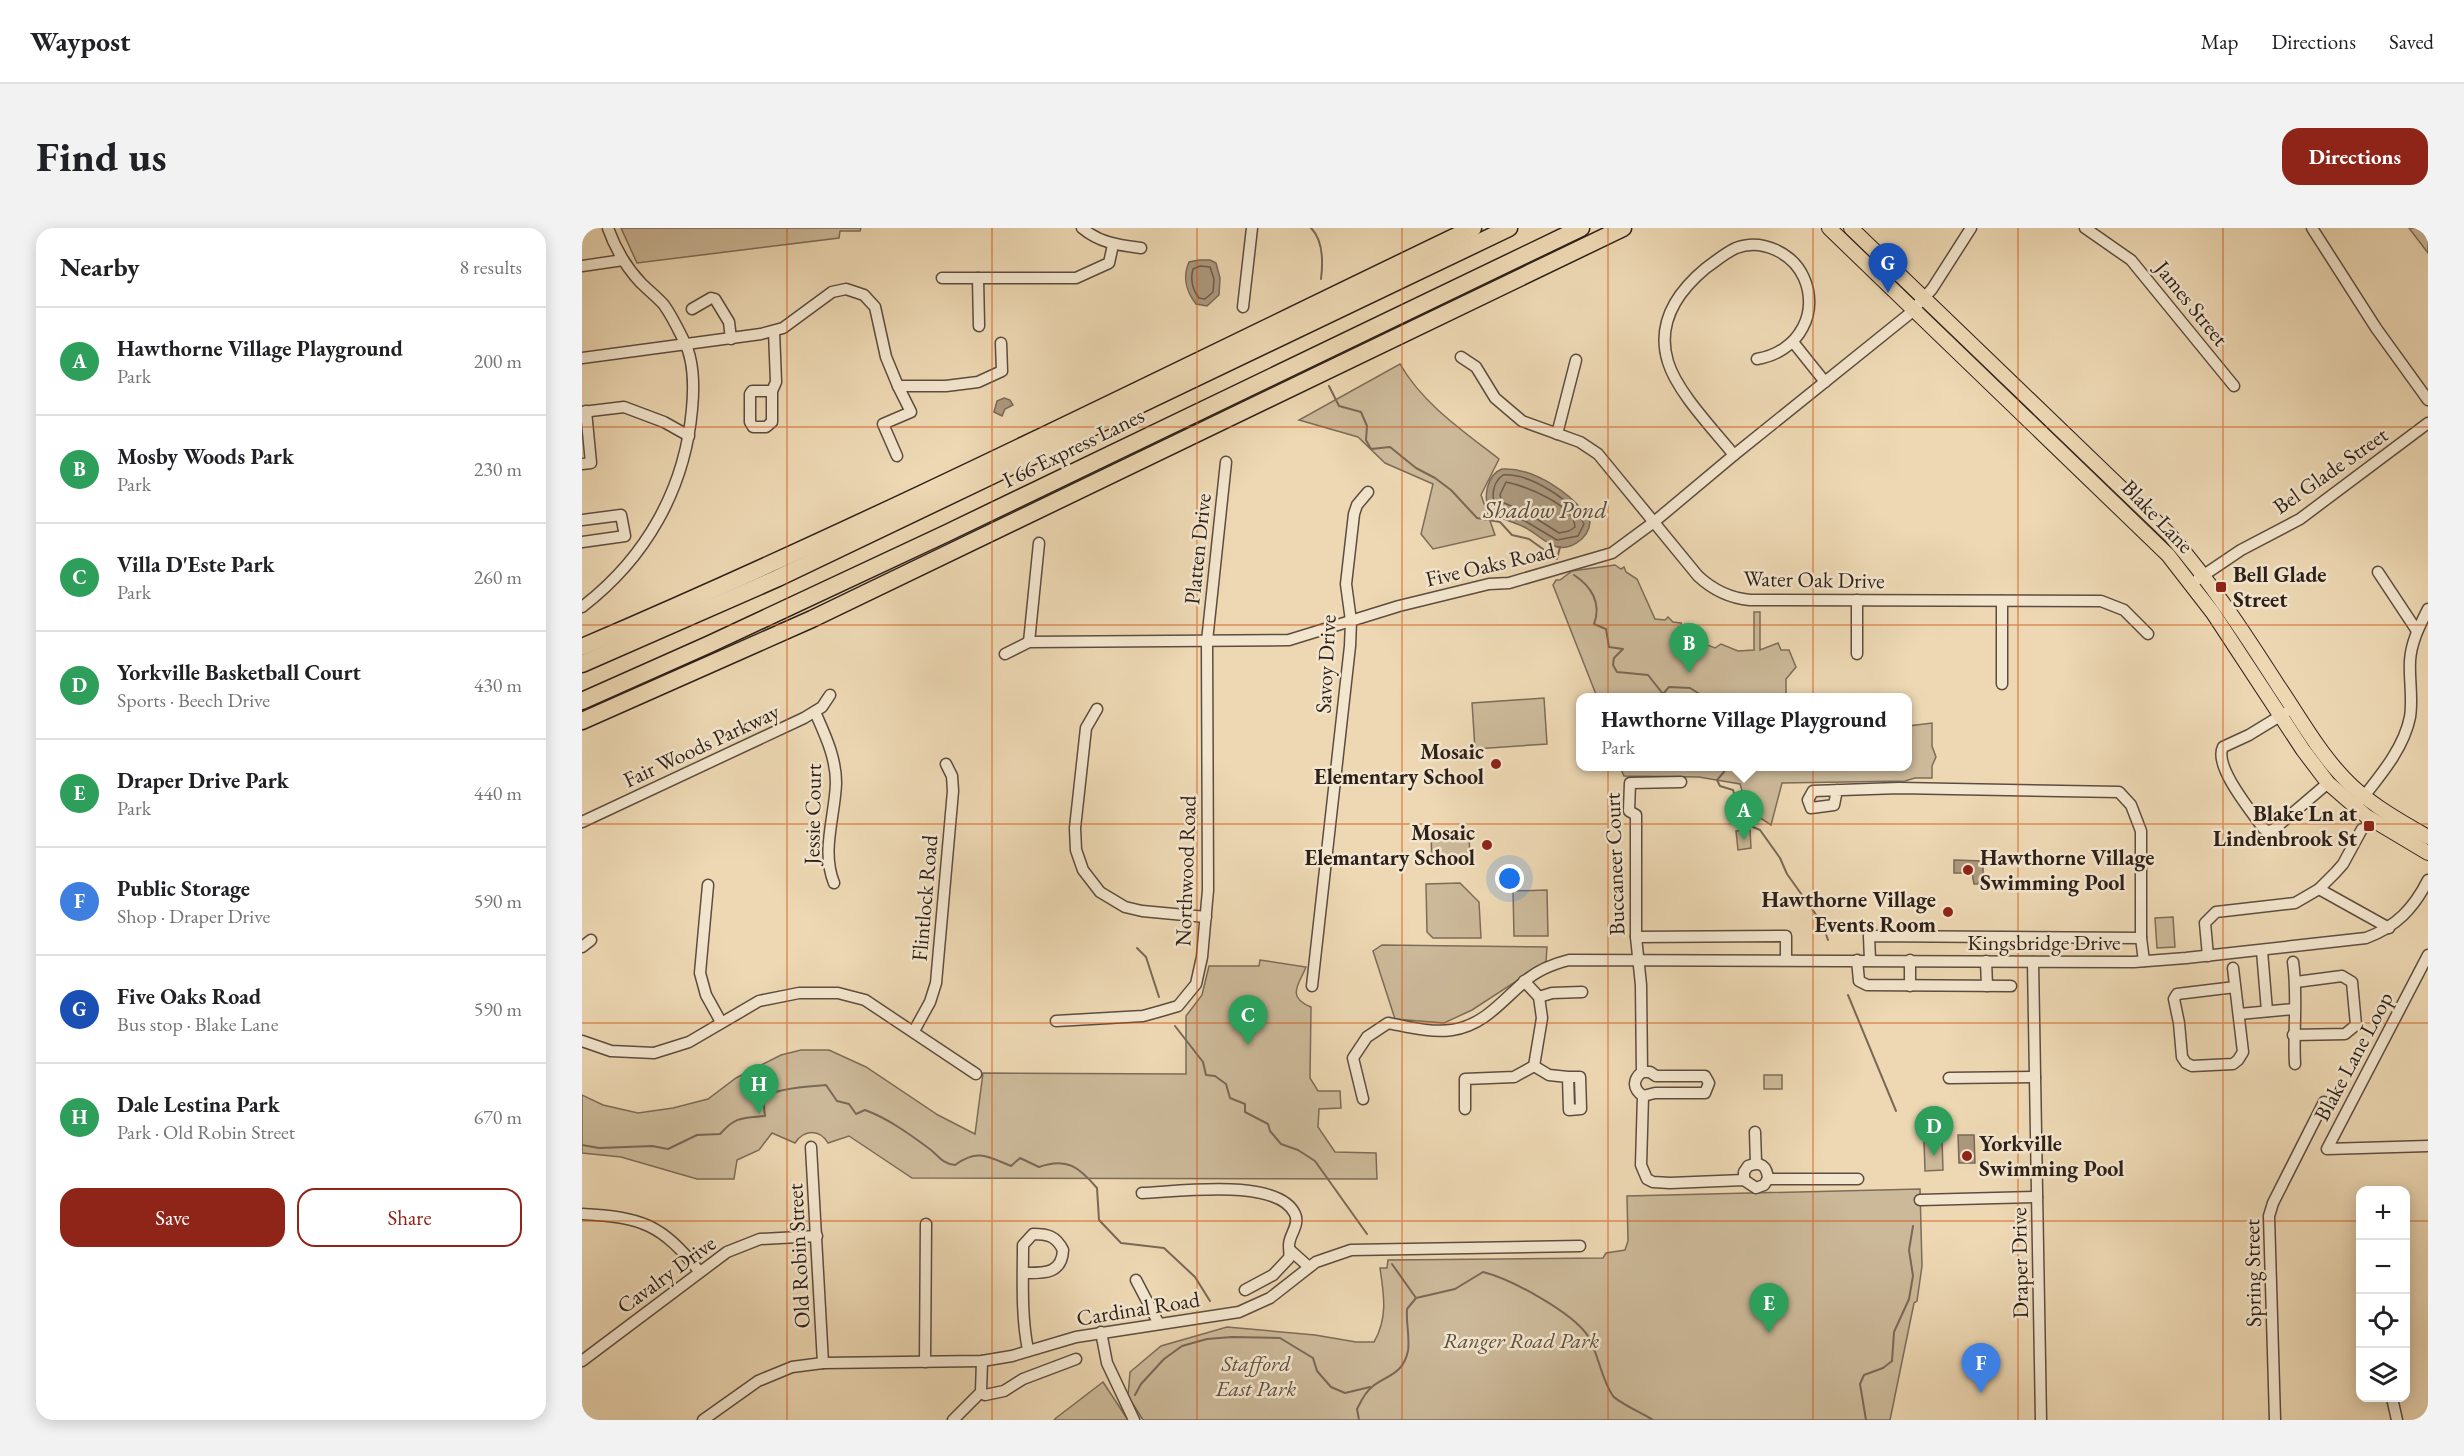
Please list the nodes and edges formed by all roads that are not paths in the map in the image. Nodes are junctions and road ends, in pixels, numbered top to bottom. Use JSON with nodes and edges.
{"nodes":[{"id":1,"x":608,"y":228,"type":"edge"},
{"id":2,"x":1082,"y":228,"type":"edge"},
{"id":3,"x":1252,"y":228,"type":"edge"},
{"id":4,"x":1473,"y":228,"type":"edge"},
{"id":5,"x":1509,"y":228,"type":"edge"},
{"id":6,"x":1581,"y":228,"type":"edge"},
{"id":7,"x":1623,"y":228,"type":"edge"},
{"id":8,"x":1829,"y":228,"type":"edge"},
{"id":9,"x":1851,"y":228,"type":"edge"},
{"id":10,"x":1971,"y":228,"type":"edge"},
{"id":11,"x":2085,"y":228,"type":"edge"},
{"id":12,"x":2312,"y":228,"type":"edge"},
{"id":13,"x":1113,"y":244,"type":"junction"},
{"id":14,"x":1141,"y":248,"type":"dead end"},
{"id":15,"x":623,"y":260,"type":"junction"},
{"id":16,"x":582,"y":266,"type":"edge"},
{"id":17,"x":942,"y":278,"type":"dead end"},
{"id":18,"x":978,"y":278,"type":"junction"},
{"id":19,"x":1924,"y":299,"type":"junction"},
{"id":20,"x":1244,"y":307,"type":"dead end"},
{"id":21,"x":692,"y":309,"type":"dead end"},
{"id":22,"x":1914,"y":310,"type":"junction"},
{"id":23,"x":979,"y":326,"type":"dead end"},
{"id":24,"x":774,"y":331,"type":"junction"},
{"id":25,"x":731,"y":339,"type":"junction"},
{"id":26,"x":1793,"y":342,"type":"junction"},
{"id":27,"x":1001,"y":343,"type":"dead end"},
{"id":28,"x":686,"y":345,"type":"junction"},
{"id":29,"x":1461,"y":357,"type":"dead end"},
{"id":30,"x":582,"y":358,"type":"edge"},
{"id":31,"x":1757,"y":359,"type":"dead end"},
{"id":32,"x":1576,"y":360,"type":"dead end"},
{"id":33,"x":1825,"y":382,"type":"junction"},
{"id":34,"x":898,"y":386,"type":"junction"},
{"id":35,"x":2234,"y":386,"type":"dead end"},
{"id":36,"x":772,"y":391,"type":"dead end"},
{"id":37,"x":2428,"y":400,"type":"edge"},
{"id":38,"x":584,"y":412,"type":"edge"},
{"id":39,"x":2428,"y":423,"type":"edge"},
{"id":40,"x":1557,"y":434,"type":"junction"},
{"id":41,"x":689,"y":436,"type":"junction"},
{"id":42,"x":1734,"y":454,"type":"junction"},
{"id":43,"x":897,"y":456,"type":"dead end"},
{"id":44,"x":1226,"y":462,"type":"dead end"},
{"id":45,"x":582,"y":464,"type":"edge"},
{"id":46,"x":1368,"y":492,"type":"dead end"},
{"id":47,"x":582,"y":520,"type":"edge"},
{"id":48,"x":1654,"y":522,"type":"junction"},
{"id":49,"x":582,"y":542,"type":"edge"},
{"id":50,"x":1039,"y":543,"type":"dead end"},
{"id":51,"x":2378,"y":572,"type":"dead end"},
{"id":52,"x":2204,"y":574,"type":"junction"},
{"id":53,"x":2192,"y":584,"type":"junction"},
{"id":54,"x":1857,"y":600,"type":"junction"},
{"id":55,"x":2002,"y":601,"type":"junction"},
{"id":56,"x":582,"y":606,"type":"edge"},
{"id":57,"x":2428,"y":609,"type":"edge"},
{"id":58,"x":1351,"y":621,"type":"junction"},
{"id":59,"x":2417,"y":631,"type":"junction"},
{"id":60,"x":2148,"y":634,"type":"dead end"},
{"id":61,"x":1207,"y":641,"type":"junction"},
{"id":62,"x":1029,"y":642,"type":"junction"},
{"id":63,"x":582,"y":647,"type":"edge"},
{"id":64,"x":1005,"y":654,"type":"dead end"},
{"id":65,"x":1857,"y":654,"type":"dead end"},
{"id":66,"x":582,"y":664,"type":"edge"},
{"id":67,"x":2002,"y":684,"type":"dead end"},
{"id":68,"x":830,"y":695,"type":"dead end"},
{"id":69,"x":582,"y":701,"type":"edge"},
{"id":70,"x":2294,"y":708,"type":"junction"},
{"id":71,"x":1097,"y":710,"type":"dead end"},
{"id":72,"x":815,"y":712,"type":"junction"},
{"id":73,"x":2280,"y":716,"type":"junction"},
{"id":74,"x":582,"y":721,"type":"edge"},
{"id":75,"x":946,"y":764,"type":"dead end"},
{"id":76,"x":1681,"y":782,"type":"dead end"},
{"id":77,"x":2328,"y":783,"type":"junction"},
{"id":78,"x":1837,"y":790,"type":"dead end"},
{"id":79,"x":2359,"y":802,"type":"junction"},
{"id":80,"x":582,"y":822,"type":"edge"},
{"id":81,"x":2362,"y":829,"type":"dead end"},
{"id":82,"x":2428,"y":837,"type":"edge"},
{"id":83,"x":2428,"y":853,"type":"edge"},
{"id":84,"x":2428,"y":880,"type":"edge"},
{"id":85,"x":834,"y":883,"type":"dead end"},
{"id":86,"x":708,"y":885,"type":"dead end"},
{"id":87,"x":2319,"y":889,"type":"junction"},
{"id":88,"x":1206,"y":917,"type":"junction"},
{"id":89,"x":2389,"y":928,"type":"junction"},
{"id":90,"x":1636,"y":937,"type":"junction"},
{"id":91,"x":2141,"y":938,"type":"junction"},
{"id":92,"x":2262,"y":951,"type":"junction"},
{"id":93,"x":2428,"y":955,"type":"edge"},
{"id":94,"x":2208,"y":956,"type":"junction"},
{"id":95,"x":1640,"y":959,"type":"junction"},
{"id":96,"x":1786,"y":959,"type":"junction"},
{"id":97,"x":1857,"y":960,"type":"junction"},
{"id":98,"x":1870,"y":960,"type":"junction"},
{"id":99,"x":1910,"y":960,"type":"junction"},
{"id":100,"x":1986,"y":961,"type":"junction"},
{"id":101,"x":2144,"y":961,"type":"junction"},
{"id":102,"x":2033,"y":962,"type":"junction"},
{"id":103,"x":2293,"y":962,"type":"dead end"},
{"id":104,"x":2233,"y":968,"type":"dead end"},
{"id":105,"x":1524,"y":981,"type":"junction"},
{"id":106,"x":2296,"y":982,"type":"junction"},
{"id":107,"x":1312,"y":986,"type":"dead end"},
{"id":108,"x":1910,"y":986,"type":"junction"},
{"id":109,"x":1987,"y":986,"type":"junction"},
{"id":110,"x":2011,"y":986,"type":"dead end"},
{"id":111,"x":2235,"y":987,"type":"junction"},
{"id":112,"x":1582,"y":992,"type":"dead end"},
{"id":113,"x":1539,"y":997,"type":"junction"},
{"id":114,"x":2294,"y":1009,"type":"junction"},
{"id":115,"x":2267,"y":1011,"type":"junction"},
{"id":116,"x":2239,"y":1014,"type":"junction"},
{"id":117,"x":1056,"y":1021,"type":"dead end"},
{"id":118,"x":721,"y":1022,"type":"junction"},
{"id":119,"x":914,"y":1031,"type":"junction"},
{"id":120,"x":2293,"y":1035,"type":"junction"},
{"id":121,"x":582,"y":1041,"type":"edge"},
{"id":122,"x":2295,"y":1064,"type":"dead end"},
{"id":123,"x":1534,"y":1066,"type":"junction"},
{"id":124,"x":1642,"y":1072,"type":"junction"},
{"id":125,"x":976,"y":1074,"type":"dead end"},
{"id":126,"x":1656,"y":1076,"type":"junction"},
{"id":127,"x":1568,"y":1077,"type":"dead end"},
{"id":128,"x":2035,"y":1077,"type":"junction"},
{"id":129,"x":1949,"y":1078,"type":"dead end"},
{"id":130,"x":1655,"y":1093,"type":"junction"},
{"id":131,"x":1643,"y":1096,"type":"junction"},
{"id":132,"x":1363,"y":1099,"type":"dead end"},
{"id":133,"x":2324,"y":1102,"type":"dead end"},
{"id":134,"x":1465,"y":1110,"type":"dead end"},
{"id":135,"x":1755,"y":1132,"type":"dead end"},
{"id":136,"x":2428,"y":1146,"type":"edge"},
{"id":137,"x":811,"y":1147,"type":"dead end"},
{"id":138,"x":1756,"y":1163,"type":"junction"},
{"id":139,"x":1768,"y":1179,"type":"junction"},
{"id":140,"x":1858,"y":1179,"type":"dead end"},
{"id":141,"x":1744,"y":1180,"type":"junction"},
{"id":142,"x":1142,"y":1193,"type":"dead end"},
{"id":143,"x":2037,"y":1197,"type":"junction"},
{"id":144,"x":1920,"y":1200,"type":"dead end"},
{"id":145,"x":582,"y":1214,"type":"edge"},
{"id":146,"x":926,"y":1224,"type":"dead end"},
{"id":147,"x":816,"y":1236,"type":"junction"},
{"id":148,"x":1580,"y":1246,"type":"dead end"},
{"id":149,"x":1290,"y":1250,"type":"junction"},
{"id":150,"x":1309,"y":1267,"type":"junction"},
{"id":151,"x":699,"y":1271,"type":"junction"},
{"id":152,"x":1023,"y":1273,"type":"junction"},
{"id":153,"x":1136,"y":1280,"type":"dead end"},
{"id":154,"x":1245,"y":1290,"type":"dead end"},
{"id":155,"x":1159,"y":1324,"type":"junction"},
{"id":156,"x":1101,"y":1332,"type":"junction"},
{"id":157,"x":1028,"y":1350,"type":"junction"},
{"id":158,"x":1076,"y":1359,"type":"dead end"},
{"id":159,"x":982,"y":1361,"type":"junction"},
{"id":160,"x":582,"y":1362,"type":"edge"},
{"id":161,"x":925,"y":1362,"type":"junction"},
{"id":162,"x":823,"y":1363,"type":"junction"},
{"id":163,"x":981,"y":1392,"type":"junction"},
{"id":164,"x":2393,"y":1402,"type":"edge"},
{"id":165,"x":703,"y":1420,"type":"edge"},
{"id":166,"x":952,"y":1420,"type":"edge"},
{"id":167,"x":1134,"y":1420,"type":"edge"},
{"id":168,"x":2042,"y":1420,"type":"edge"},
{"id":169,"x":2276,"y":1420,"type":"edge"},
{"id":170,"x":2397,"y":1420,"type":"edge"}],
"edges":[{"from":1,"to":15,"type":"street"},
{"from":2,"to":13,"type":"street"},
{"from":3,"to":20,"type":"street"},
{"from":4,"to":63,"type":"highway"},
{"from":5,"to":66,"type":"highway","name":"I 66 Express Lanes"},
{"from":6,"to":69,"type":"highway","name":"I 66 Express Lanes"},
{"from":7,"to":74,"type":"highway"},
{"from":8,"to":22,"type":"main road","name":"Blake Lane"},
{"from":9,"to":19,"type":"main road","name":"Blake Lane"},
{"from":10,"to":19,"type":"street","name":"Five Oaks Road"},
{"from":11,"to":35,"type":"street","name":"James Street"},
{"from":12,"to":37,"type":"street"},
{"from":13,"to":14,"type":"street"},
{"from":13,"to":18,"type":"street"},
{"from":15,"to":16,"type":"street"},
{"from":15,"to":28,"type":"street"},
{"from":17,"to":18,"type":"street"},
{"from":18,"to":23,"type":"street"},
{"from":19,"to":22,"type":"street","name":"Five Oaks Road"},
{"from":19,"to":52,"type":"main road","name":"Blake Lane"},
{"from":21,"to":25,"type":"street"},
{"from":22,"to":33,"type":"street","name":"Five Oaks Road"},
{"from":22,"to":53,"type":"main road","name":"Blake Lane"},
{"from":24,"to":25,"type":"street"},
{"from":24,"to":34,"type":"street"},
{"from":24,"to":36,"type":"street"},
{"from":25,"to":28,"type":"street"},
{"from":26,"to":31,"type":"street"},
{"from":26,"to":33,"type":"street"},
{"from":26,"to":42,"type":"street"},
{"from":27,"to":34,"type":"street"},
{"from":28,"to":30,"type":"street"},
{"from":28,"to":41,"type":"street"},
{"from":29,"to":40,"type":"street","name":"Water Oak Drive"},
{"from":32,"to":40,"type":"street"},
{"from":33,"to":42,"type":"street","name":"Five Oaks Road"},
{"from":34,"to":43,"type":"street"},
{"from":38,"to":41,"type":"street"},
{"from":38,"to":45,"type":"street"},
{"from":39,"to":52,"type":"street","name":"Bel Glade Street"},
{"from":40,"to":48,"type":"street","name":"Water Oak Drive"},
{"from":41,"to":56,"type":"street"},
{"from":42,"to":48,"type":"street","name":"Five Oaks Road"},
{"from":44,"to":61,"type":"street","name":"Platten Drive"},
{"from":46,"to":58,"type":"street","name":"Savoy Drive"},
{"from":47,"to":49,"type":"street"},
{"from":48,"to":54,"type":"street","name":"Water Oak Drive"},
{"from":48,"to":58,"type":"street","name":"Five Oaks Road"},
{"from":50,"to":62,"type":"street"},
{"from":51,"to":59,"type":"street"},
{"from":52,"to":53,"type":"street","name":"Bel Glade Street"},
{"from":52,"to":70,"type":"main road","name":"Blake Lane"},
{"from":53,"to":73,"type":"main road","name":"Blake Lane"},
{"from":54,"to":55,"type":"street","name":"Water Oak Drive"},
{"from":54,"to":65,"type":"street"},
{"from":55,"to":60,"type":"street","name":"Water Oak Drive"},
{"from":55,"to":67,"type":"street"},
{"from":57,"to":59,"type":"street"},
{"from":58,"to":61,"type":"street","name":"Five Oaks Road"},
{"from":58,"to":107,"type":"street","name":"Savoy Drive"},
{"from":59,"to":79,"type":"street"},
{"from":61,"to":62,"type":"street","name":"Five Oaks Road"},
{"from":61,"to":88,"type":"street","name":"Northwood Road"},
{"from":62,"to":64,"type":"street","name":"Five Oaks Road"},
{"from":68,"to":72,"type":"street","name":"Fair Woods Parkway"},
{"from":70,"to":73,"type":"street"},
{"from":70,"to":79,"type":"main road","name":"Blake Lane"},
{"from":71,"to":88,"type":"street"},
{"from":72,"to":80,"type":"street","name":"Fair Woods Parkway"},
{"from":72,"to":85,"type":"street","name":"Jessie Court"},
{"from":73,"to":77,"type":"main road","name":"Blake Lane"},
{"from":73,"to":77,"type":"street"},
{"from":75,"to":119,"type":"street","name":"Flintlock Road"},
{"from":76,"to":90,"type":"street","name":"Buccaneer Court"},
{"from":77,"to":79,"type":"main road","name":"Blake Lane"},
{"from":78,"to":91,"type":"street"},
{"from":79,"to":82,"type":"main road","name":"Blake Lane"},
{"from":79,"to":83,"type":"main road","name":"Blake Lane"},
{"from":81,"to":87,"type":"street"},
{"from":84,"to":89,"type":"street","name":"Kingsbridge Drive"},
{"from":86,"to":118,"type":"street"},
{"from":87,"to":89,"type":"street"},
{"from":87,"to":94,"type":"street"},
{"from":88,"to":117,"type":"street","name":"Northwood Road"},
{"from":89,"to":92,"type":"street","name":"Kingsbridge Drive"},
{"from":90,"to":95,"type":"street","name":"Buccaneer Court"},
{"from":90,"to":96,"type":"street"},
{"from":91,"to":98,"type":"street"},
{"from":91,"to":101,"type":"street"},
{"from":92,"to":94,"type":"street","name":"Kingsbridge Drive"},
{"from":92,"to":115,"type":"street"},
{"from":93,"to":136,"type":"street","name":"Blake Lane Loop"},
{"from":94,"to":101,"type":"street","name":"Kingsbridge Drive"},
{"from":95,"to":96,"type":"street","name":"Kingsbridge Drive"},
{"from":95,"to":105,"type":"street","name":"Kingsbridge Drive"},
{"from":95,"to":124,"type":"street","name":"Buccaneer Court"},
{"from":96,"to":97,"type":"street","name":"Kingsbridge Drive"},
{"from":97,"to":98,"type":"street","name":"Kingsbridge Drive"},
{"from":97,"to":108,"type":"street"},
{"from":98,"to":99,"type":"street","name":"Kingsbridge Drive"},
{"from":99,"to":100,"type":"street","name":"Kingsbridge Drive"},
{"from":99,"to":108,"type":"street"},
{"from":100,"to":102,"type":"street","name":"Kingsbridge Drive"},
{"from":100,"to":109,"type":"street"},
{"from":101,"to":102,"type":"street","name":"Kingsbridge Drive"},
{"from":102,"to":128,"type":"street","name":"Draper Drive"},
{"from":103,"to":106,"type":"street"},
{"from":104,"to":111,"type":"street"},
{"from":105,"to":113,"type":"street"},
{"from":105,"to":132,"type":"street","name":"Kingsbridge Drive"},
{"from":106,"to":114,"type":"street"},
{"from":106,"to":120,"type":"street"},
{"from":108,"to":109,"type":"street"},
{"from":109,"to":110,"type":"street"},
{"from":111,"to":116,"type":"street"},
{"from":111,"to":116,"type":"street"},
{"from":112,"to":113,"type":"street"},
{"from":113,"to":123,"type":"street"},
{"from":114,"to":115,"type":"street"},
{"from":114,"to":120,"type":"street"},
{"from":115,"to":116,"type":"street"},
{"from":118,"to":119,"type":"street"},
{"from":118,"to":121,"type":"street"},
{"from":119,"to":125,"type":"street"},
{"from":120,"to":122,"type":"street"},
{"from":123,"to":127,"type":"street"},
{"from":123,"to":134,"type":"street"},
{"from":124,"to":126,"type":"street"},
{"from":124,"to":131,"type":"street"},
{"from":126,"to":130,"type":"street"},
{"from":126,"to":130,"type":"street"},
{"from":128,"to":129,"type":"street"},
{"from":128,"to":143,"type":"street","name":"Draper Drive"},
{"from":130,"to":131,"type":"street"},
{"from":131,"to":141,"type":"street"},
{"from":133,"to":169,"type":"street","name":"Spring Street"},
{"from":135,"to":138,"type":"street"},
{"from":137,"to":147,"type":"street","name":"Old Robin Street"},
{"from":138,"to":139,"type":"street"},
{"from":138,"to":141,"type":"street"},
{"from":139,"to":140,"type":"street"},
{"from":139,"to":141,"type":"street"},
{"from":142,"to":149,"type":"street"},
{"from":143,"to":144,"type":"street"},
{"from":143,"to":168,"type":"street","name":"Draper Drive"},
{"from":145,"to":151,"type":"street"},
{"from":146,"to":161,"type":"street"},
{"from":147,"to":151,"type":"street","name":"Cavalry Drive"},
{"from":147,"to":162,"type":"street","name":"Old Robin Street"},
{"from":148,"to":150,"type":"street","name":"Cardinal Road"},
{"from":149,"to":150,"type":"street"},
{"from":149,"to":154,"type":"street"},
{"from":150,"to":155,"type":"street","name":"Cardinal Road"},
{"from":151,"to":160,"type":"street","name":"Cavalry Drive"},
{"from":152,"to":152,"type":"street"},
{"from":152,"to":157,"type":"street"},
{"from":153,"to":155,"type":"street"},
{"from":155,"to":156,"type":"street","name":"Cardinal Road"},
{"from":156,"to":157,"type":"street","name":"Cardinal Road"},
{"from":156,"to":167,"type":"street"},
{"from":157,"to":159,"type":"street","name":"Cardinal Road"},
{"from":158,"to":163,"type":"street"},
{"from":159,"to":161,"type":"street","name":"Cardinal Road"},
{"from":159,"to":163,"type":"street"},
{"from":161,"to":162,"type":"street","name":"Cardinal Road"},
{"from":162,"to":165,"type":"street","name":"Cardinal Road"},
{"from":163,"to":166,"type":"street"},
{"from":164,"to":170,"type":"street"}]}
